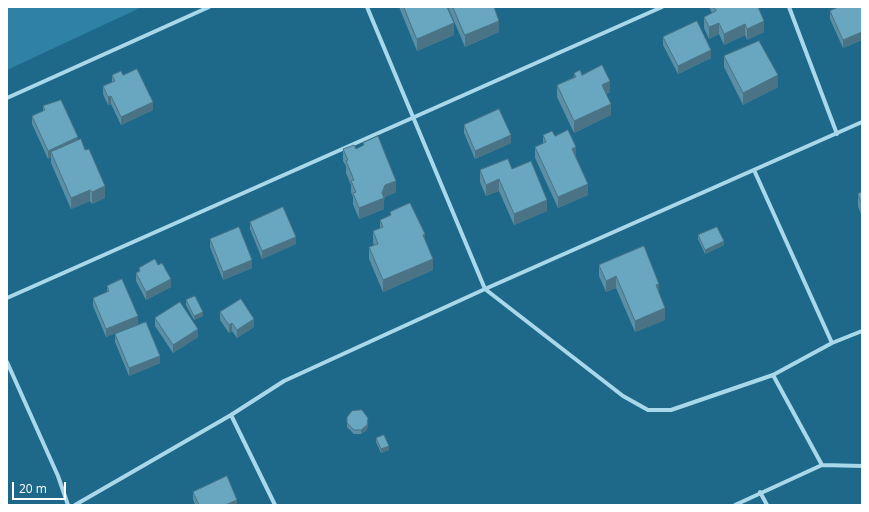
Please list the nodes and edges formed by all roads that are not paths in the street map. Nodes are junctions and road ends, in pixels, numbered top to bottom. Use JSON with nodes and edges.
{"nodes":[{"id":1,"x":209,"y":7,"type":"edge"},
{"id":2,"x":366,"y":7,"type":"edge"},
{"id":3,"x":662,"y":7,"type":"edge"},
{"id":4,"x":789,"y":7,"type":"edge"},
{"id":5,"x":7,"y":98,"type":"edge"},
{"id":6,"x":412,"y":117,"type":"junction"},
{"id":7,"x":862,"y":122,"type":"edge"},
{"id":8,"x":837,"y":134,"type":"junction"},
{"id":9,"x":754,"y":170,"type":"junction"},
{"id":10,"x":485,"y":289,"type":"junction"},
{"id":11,"x":7,"y":298,"type":"edge"},
{"id":12,"x":862,"y":331,"type":"edge"},
{"id":13,"x":832,"y":343,"type":"junction"},
{"id":14,"x":7,"y":362,"type":"edge"},
{"id":15,"x":773,"y":375,"type":"junction"},
{"id":16,"x":231,"y":415,"type":"junction"},
{"id":17,"x":822,"y":465,"type":"junction"},
{"id":18,"x":862,"y":466,"type":"edge"},
{"id":19,"x":760,"y":492,"type":"junction"},
{"id":20,"x":68,"y":505,"type":"edge"},
{"id":21,"x":75,"y":505,"type":"edge"},
{"id":22,"x":275,"y":505,"type":"edge"},
{"id":23,"x":735,"y":505,"type":"edge"},
{"id":24,"x":767,"y":505,"type":"edge"}],
"edges":[{"from":1,"to":5,"type":"street"},
{"from":2,"to":6,"type":"street"},
{"from":3,"to":6,"type":"street"},
{"from":4,"to":8,"type":"street"},
{"from":6,"to":10,"type":"street"},
{"from":6,"to":11,"type":"street"},
{"from":7,"to":8,"type":"street"},
{"from":8,"to":9,"type":"street"},
{"from":9,"to":10,"type":"street"},
{"from":9,"to":13,"type":"street"},
{"from":10,"to":15,"type":"street"},
{"from":10,"to":16,"type":"street"},
{"from":12,"to":13,"type":"street"},
{"from":13,"to":15,"type":"street"},
{"from":14,"to":20,"type":"street"},
{"from":15,"to":17,"type":"street"},
{"from":16,"to":21,"type":"street"},
{"from":16,"to":22,"type":"street"},
{"from":17,"to":18,"type":"street"},
{"from":17,"to":19,"type":"street"},
{"from":19,"to":23,"type":"street"},
{"from":19,"to":24,"type":"street"}]}
